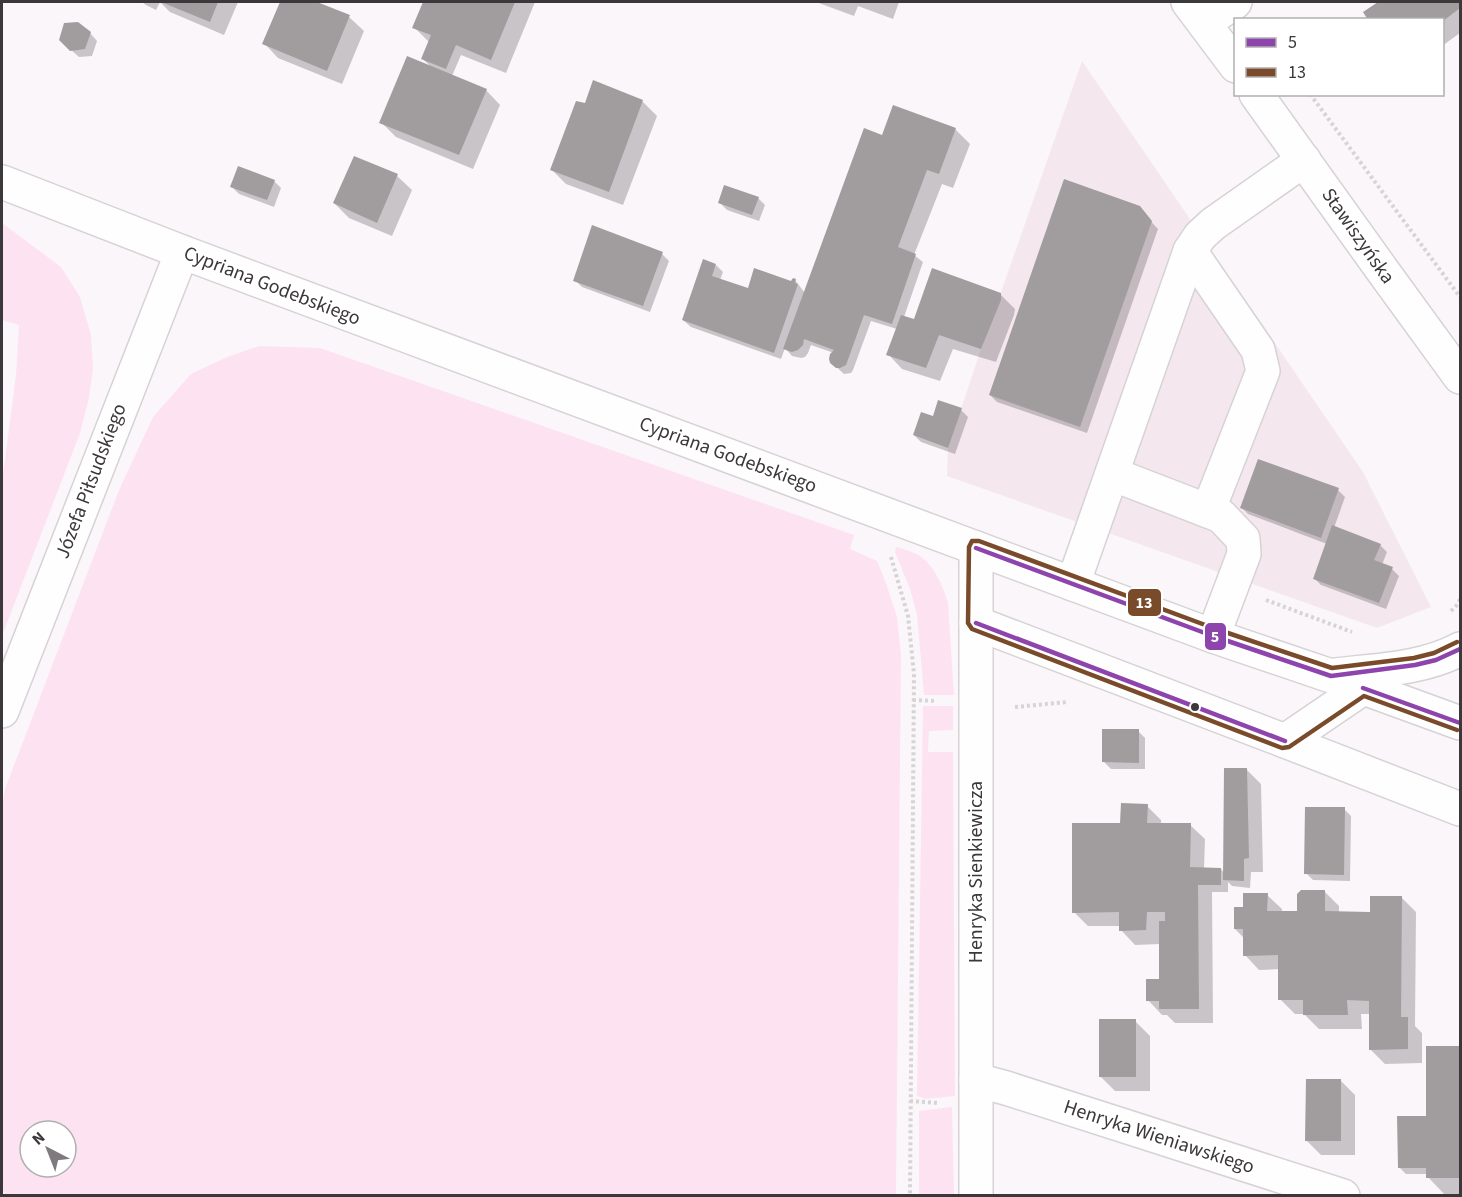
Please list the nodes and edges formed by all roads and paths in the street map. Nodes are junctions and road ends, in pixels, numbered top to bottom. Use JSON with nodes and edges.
{"nodes":[{"id":1,"x":1235,"y":2,"type":"edge"},
{"id":2,"x":1196,"y":12,"type":"edge"},
{"id":3,"x":1234,"y":63,"type":"edge"},
{"id":4,"x":1257,"y":96,"type":"edge"},
{"id":5,"x":1311,"y":96,"type":"edge"},
{"id":6,"x":1304,"y":160,"type":"junction"},
{"id":7,"x":2,"y":182,"type":"edge"},
{"id":8,"x":1190,"y":251,"type":"junction"},
{"id":9,"x":182,"y":252,"type":"junction"},
{"id":10,"x":1461,"y":297,"type":"edge"},
{"id":11,"x":1461,"y":377,"type":"edge"},
{"id":12,"x":1112,"y":474,"type":"junction"},
{"id":13,"x":1208,"y":511,"type":"junction"},
{"id":14,"x":976,"y":548,"type":"junction"},
{"id":15,"x":890,"y":552,"type":"dead end"},
{"id":16,"x":1074,"y":584,"type":"junction"},
{"id":17,"x":1265,"y":599,"type":"dead end"},
{"id":18,"x":1461,"y":599,"type":"edge"},
{"id":19,"x":1450,"y":612,"type":"dead end"},
{"id":20,"x":976,"y":623,"type":"junction"},
{"id":21,"x":1358,"y":634,"type":"dead end"},
{"id":22,"x":1213,"y":636,"type":"junction"},
{"id":23,"x":1461,"y":650,"type":"edge"},
{"id":24,"x":1330,"y":676,"type":"junction"},
{"id":25,"x":1363,"y":688,"type":"junction"},
{"id":26,"x":1068,"y":702,"type":"dead end"},
{"id":27,"x":1009,"y":708,"type":"dead end"},
{"id":28,"x":2,"y":711,"type":"edge"},
{"id":29,"x":1461,"y":723,"type":"edge"},
{"id":30,"x":1286,"y":741,"type":"junction"},
{"id":31,"x":1461,"y":809,"type":"edge"},
{"id":32,"x":976,"y":1080,"type":"junction"},
{"id":33,"x":909,"y":1196,"type":"edge"},
{"id":34,"x":976,"y":1196,"type":"edge"},
{"id":35,"x":1343,"y":1196,"type":"edge"}],
"edges":[{"from":1,"to":2,"type":"main road"},
{"from":2,"to":3,"type":"main road"},
{"from":4,"to":6,"type":"main road","name":"Stawiszyńska"},
{"from":5,"to":10,"type":"path"},
{"from":6,"to":8,"type":"main road"},
{"from":6,"to":11,"type":"main road","name":"Stawiszyńska"},
{"from":7,"to":9,"type":"main road","name":"Cypriana Godebskiego"},
{"from":8,"to":12,"type":"main road"},
{"from":8,"to":13,"type":"main road"},
{"from":9,"to":14,"type":"main road","name":"Cypriana Godebskiego"},
{"from":9,"to":28,"type":"main road","name":"Józefa Piłsudskiego"},
{"from":12,"to":13,"type":"main road"},
{"from":12,"to":16,"type":"main road"},
{"from":13,"to":22,"type":"main road"},
{"from":14,"to":16,"type":"main road","name":"Cypriana Godebskiego"},
{"from":14,"to":20,"type":"main road","name":"Henryka Sienkiewicza"},
{"from":15,"to":33,"type":"path"},
{"from":16,"to":22,"type":"main road","name":"Cypriana Godebskiego"},
{"from":17,"to":21,"type":"path"},
{"from":18,"to":19,"type":"path"},
{"from":20,"to":30,"type":"main road"},
{"from":20,"to":32,"type":"main road","name":"Henryka Sienkiewicza"},
{"from":22,"to":24,"type":"main road","name":"Cypriana Godebskiego"},
{"from":23,"to":24,"type":"main road","name":"Cypriana Godebskiego"},
{"from":24,"to":25,"type":"main road"},
{"from":25,"to":29,"type":"main road"},
{"from":25,"to":30,"type":"main road"},
{"from":26,"to":27,"type":"path"},
{"from":30,"to":31,"type":"main road"},
{"from":32,"to":34,"type":"main road","name":"Henryka Sienkiewicza"},
{"from":32,"to":35,"type":"main road","name":"Henryka Wieniawskiego"}]}
